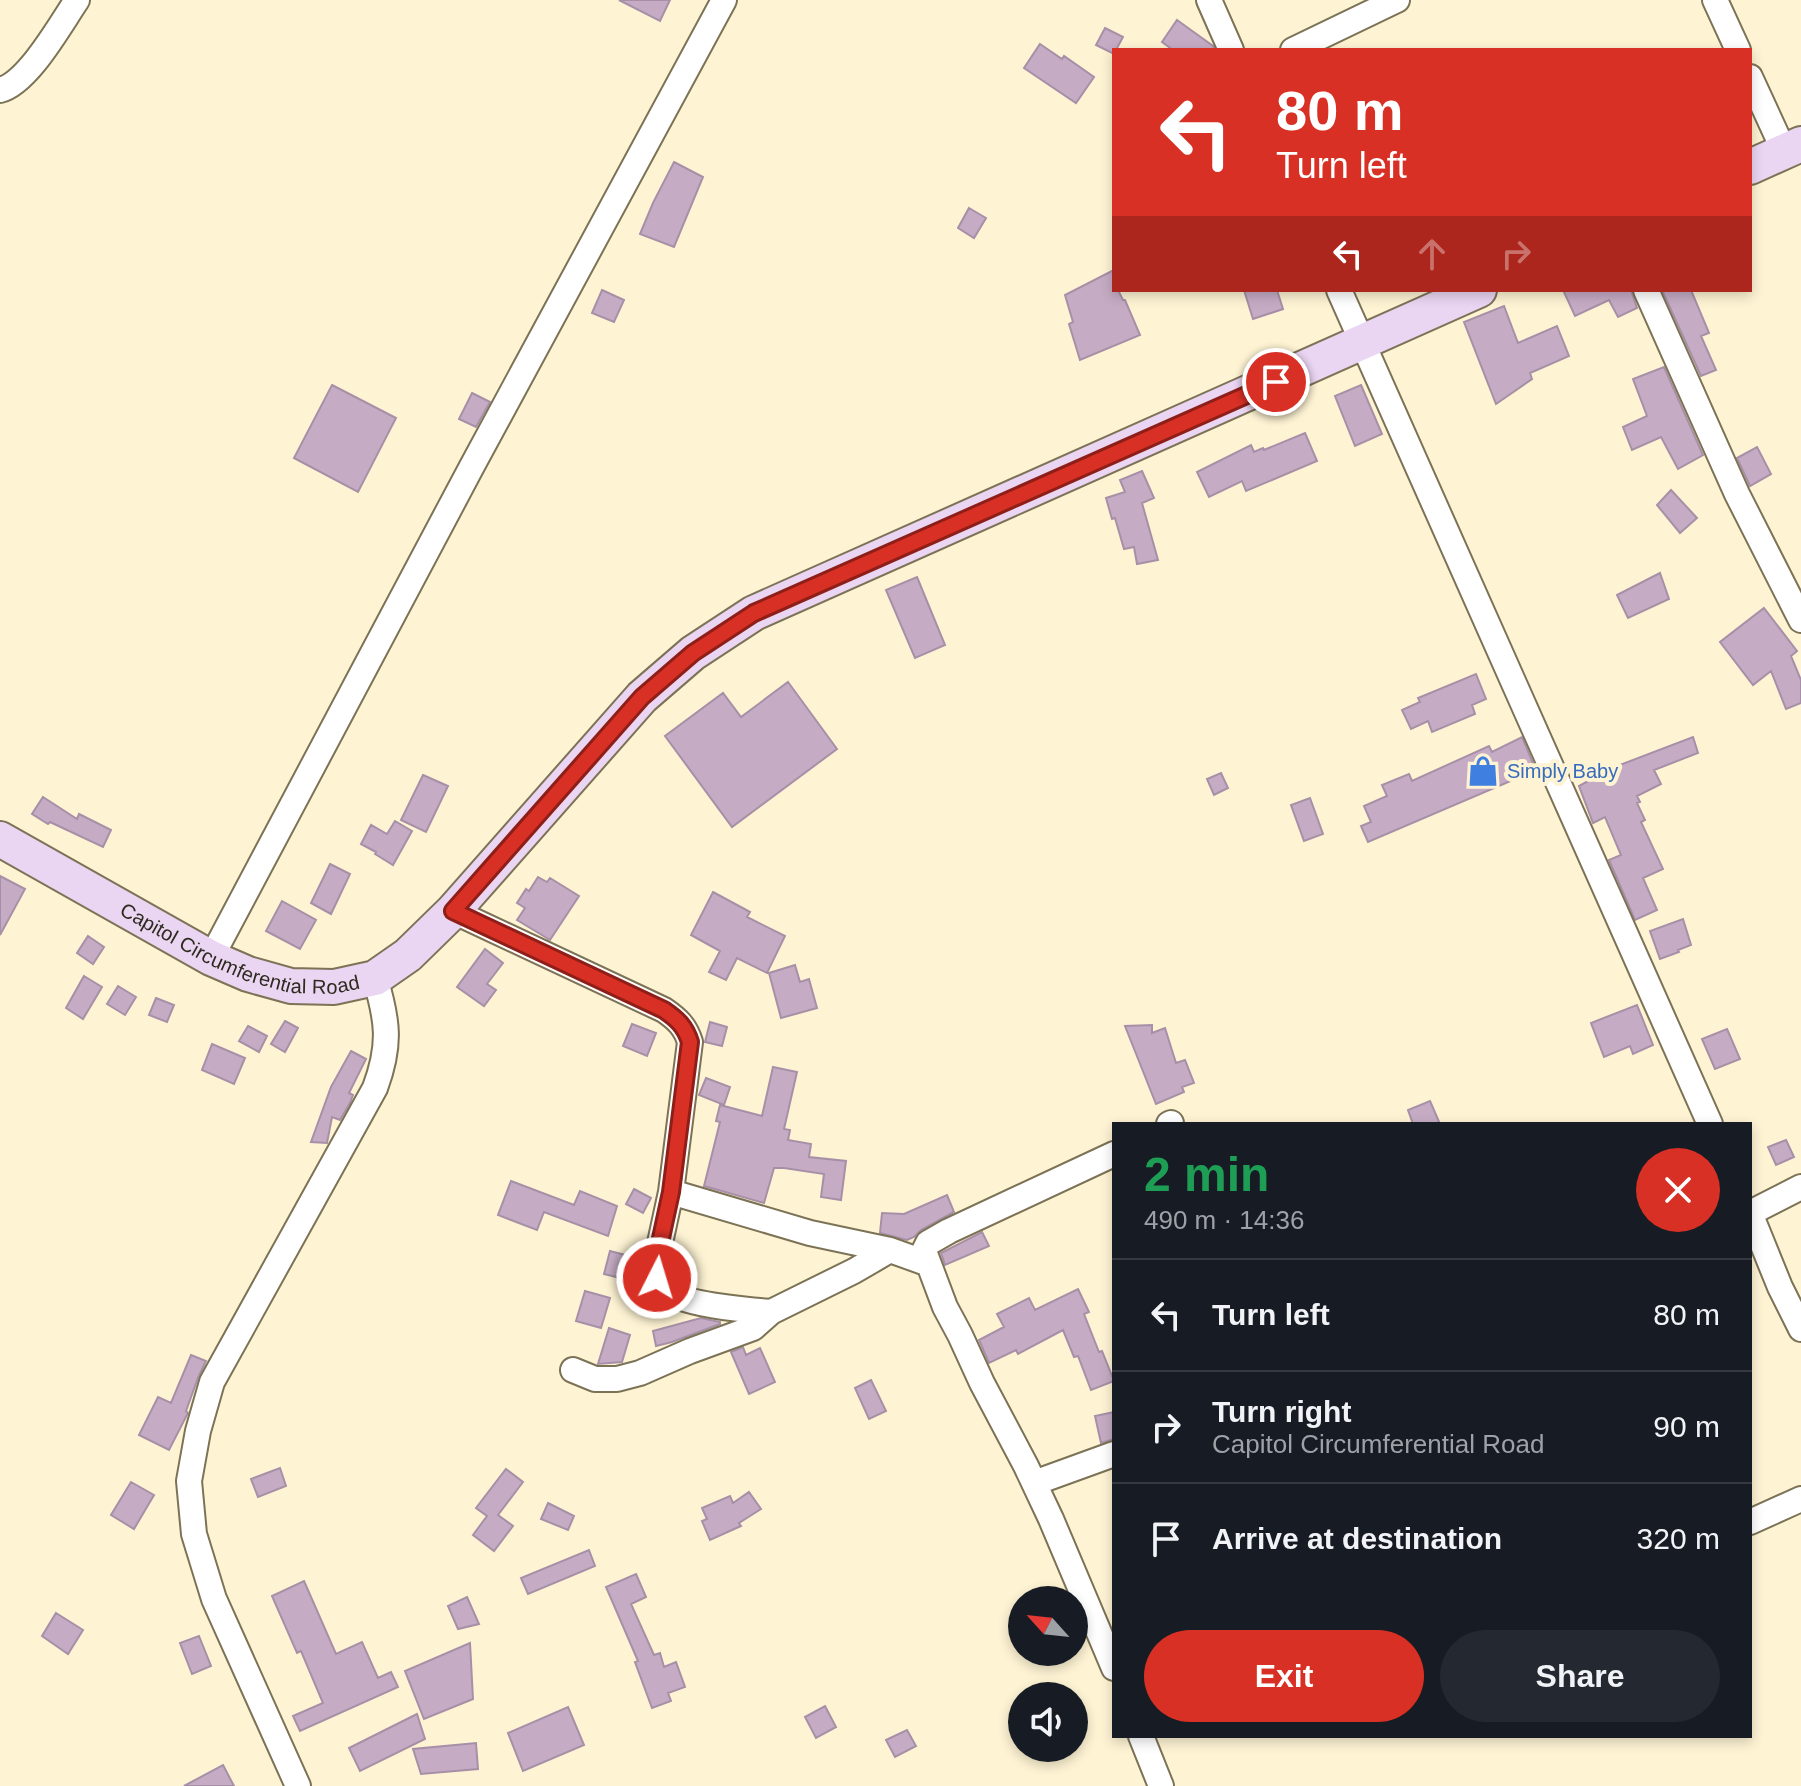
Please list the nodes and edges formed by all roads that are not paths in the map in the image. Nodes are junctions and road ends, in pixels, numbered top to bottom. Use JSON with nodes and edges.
{"nodes":[{"id":1,"x":77,"y":0,"type":"edge"},
{"id":2,"x":724,"y":0,"type":"edge"},
{"id":3,"x":1209,"y":0,"type":"edge"},
{"id":4,"x":1397,"y":0,"type":"edge"},
{"id":5,"x":1715,"y":0,"type":"edge"},
{"id":6,"x":1230,"y":48,"type":"edge"},
{"id":7,"x":1297,"y":48,"type":"edge"},
{"id":8,"x":1737,"y":48,"type":"edge"},
{"id":9,"x":1752,"y":80,"type":"edge"},
{"id":10,"x":0,"y":90,"type":"edge"},
{"id":11,"x":1792,"y":148,"type":"edge"},
{"id":12,"x":1752,"y":166,"type":"edge"},
{"id":13,"x":1340,"y":292,"type":"edge"},
{"id":14,"x":1475,"y":292,"type":"edge"},
{"id":15,"x":1647,"y":292,"type":"edge"},
{"id":16,"x":1363,"y":343,"type":"junction"},
{"id":17,"x":1801,"y":620,"type":"edge"},
{"id":18,"x":0,"y":839,"type":"edge"},
{"id":19,"x":453,"y":911,"type":"junction"},
{"id":20,"x":211,"y":958,"type":"junction"},
{"id":21,"x":375,"y":978,"type":"junction"},
{"id":22,"x":1709,"y":1122,"type":"edge"},
{"id":23,"x":1112,"y":1155,"type":"edge"},
{"id":24,"x":1801,"y":1187,"type":"edge"},
{"id":25,"x":671,"y":1192,"type":"junction"},
{"id":26,"x":1752,"y":1212,"type":"edge"},
{"id":27,"x":1752,"y":1218,"type":"edge"},
{"id":28,"x":890,"y":1250,"type":"junction"},
{"id":29,"x":929,"y":1264,"type":"junction"},
{"id":30,"x":771,"y":1312,"type":"junction"},
{"id":31,"x":1801,"y":1329,"type":"edge"},
{"id":32,"x":573,"y":1370,"type":"dead end"},
{"id":33,"x":1112,"y":1455,"type":"edge"},
{"id":34,"x":1034,"y":1483,"type":"junction"},
{"id":35,"x":1801,"y":1499,"type":"edge"},
{"id":36,"x":1752,"y":1521,"type":"edge"},
{"id":37,"x":1112,"y":1663,"type":"edge"},
{"id":38,"x":1142,"y":1738,"type":"edge"},
{"id":39,"x":298,"y":1786,"type":"edge"},
{"id":40,"x":1161,"y":1786,"type":"edge"}],
"edges":[{"from":1,"to":10,"type":"street"},
{"from":2,"to":20,"type":"street"},
{"from":3,"to":6,"type":"street"},
{"from":4,"to":7,"type":"street"},
{"from":5,"to":8,"type":"street"},
{"from":9,"to":11,"type":"street"},
{"from":11,"to":12,"type":"main road"},
{"from":13,"to":16,"type":"street"},
{"from":14,"to":16,"type":"main road","name":"Capitol Circumferential Road"},
{"from":15,"to":17,"type":"street"},
{"from":16,"to":19,"type":"main road","name":"Capitol Circumferential Road"},
{"from":16,"to":22,"type":"street"},
{"from":18,"to":20,"type":"main road","name":"Capitol Circumferential Road"},
{"from":19,"to":21,"type":"main road","name":"Capitol Circumferential Road"},
{"from":19,"to":25,"type":"street"},
{"from":20,"to":21,"type":"main road","name":"Capitol Circumferential Road"},
{"from":21,"to":39,"type":"street"},
{"from":23,"to":29,"type":"street"},
{"from":24,"to":26,"type":"street"},
{"from":25,"to":28,"type":"street"},
{"from":25,"to":30,"type":"street"},
{"from":27,"to":31,"type":"street"},
{"from":28,"to":29,"type":"street"},
{"from":28,"to":30,"type":"street"},
{"from":29,"to":34,"type":"street"},
{"from":30,"to":32,"type":"street"},
{"from":33,"to":34,"type":"street"},
{"from":34,"to":37,"type":"street"},
{"from":35,"to":36,"type":"street"},
{"from":38,"to":40,"type":"street"}]}
